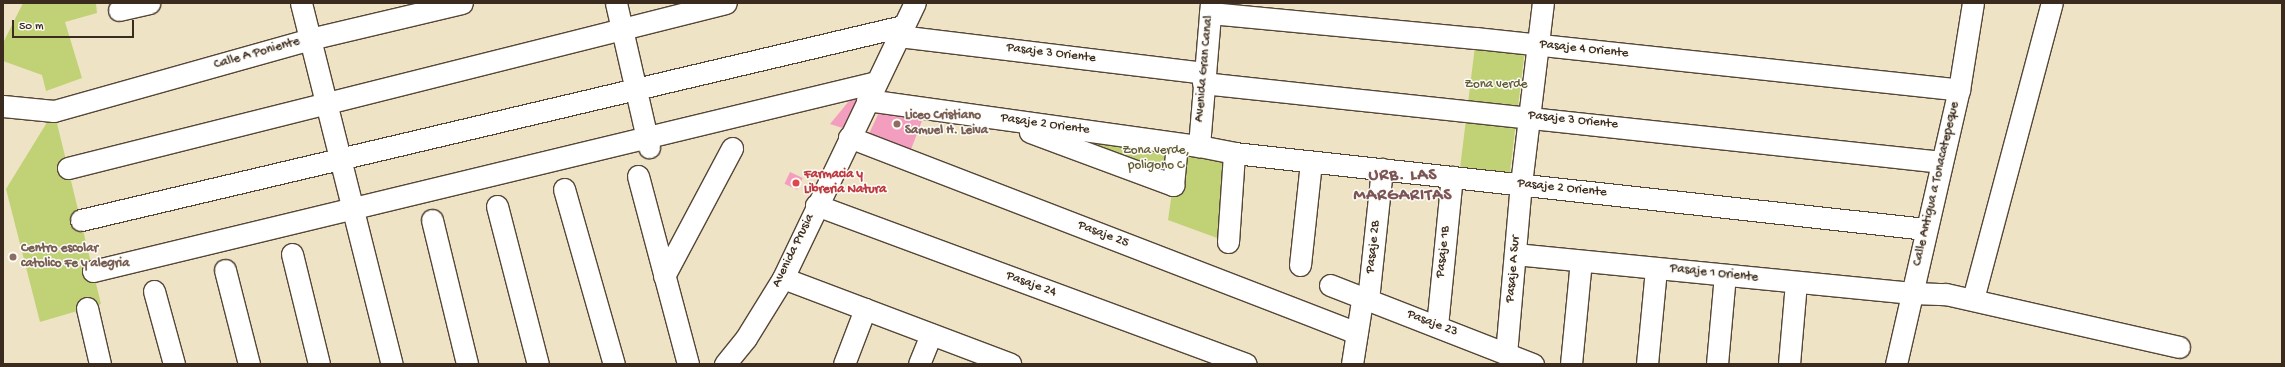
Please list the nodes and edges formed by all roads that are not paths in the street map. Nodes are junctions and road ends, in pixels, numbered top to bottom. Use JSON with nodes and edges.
{"nodes":[{"id":1,"x":148,"y":3,"type":"edge"},
{"id":2,"x":301,"y":3,"type":"edge"},
{"id":3,"x":462,"y":3,"type":"edge"},
{"id":4,"x":616,"y":3,"type":"edge"},
{"id":5,"x":726,"y":3,"type":"edge"},
{"id":6,"x":915,"y":3,"type":"edge"},
{"id":7,"x":1542,"y":3,"type":"edge"},
{"id":8,"x":1973,"y":3,"type":"edge"},
{"id":9,"x":2052,"y":3,"type":"edge"},
{"id":10,"x":1210,"y":8,"type":"edge"},
{"id":11,"x":119,"y":10,"type":"dead end"},
{"id":12,"x":622,"y":29,"type":"junction"},
{"id":13,"x":901,"y":31,"type":"junction"},
{"id":14,"x":310,"y":39,"type":"junction"},
{"id":15,"x":1538,"y":45,"type":"junction"},
{"id":16,"x":1203,"y":78,"type":"junction"},
{"id":17,"x":636,"y":89,"type":"junction"},
{"id":18,"x":1959,"y":90,"type":"junction"},
{"id":19,"x":871,"y":91,"type":"junction"},
{"id":20,"x":327,"y":102,"type":"junction"},
{"id":21,"x":3,"y":106,"type":"edge"},
{"id":22,"x":1529,"y":116,"type":"junction"},
{"id":23,"x":994,"y":118,"type":"junction"},
{"id":24,"x":849,"y":137,"type":"junction"},
{"id":25,"x":1200,"y":140,"type":"junction"},
{"id":26,"x":648,"y":142,"type":"junction"},
{"id":27,"x":1177,"y":144,"type":"junction"},
{"id":28,"x":732,"y":148,"type":"dead end"},
{"id":29,"x":1234,"y":153,"type":"junction"},
{"id":30,"x":342,"y":158,"type":"junction"},
{"id":31,"x":1311,"y":162,"type":"junction"},
{"id":32,"x":1942,"y":162,"type":"junction"},
{"id":33,"x":68,"y":168,"type":"dead end"},
{"id":34,"x":1382,"y":169,"type":"junction"},
{"id":35,"x":638,"y":176,"type":"dead end"},
{"id":36,"x":1452,"y":177,"type":"junction"},
{"id":37,"x":1521,"y":184,"type":"junction"},
{"id":38,"x":564,"y":189,"type":"dead end"},
{"id":39,"x":816,"y":205,"type":"junction"},
{"id":40,"x":498,"y":206,"type":"dead end"},
{"id":41,"x":355,"y":208,"type":"junction"},
{"id":42,"x":81,"y":220,"type":"dead end"},
{"id":43,"x":432,"y":220,"type":"dead end"},
{"id":44,"x":1926,"y":228,"type":"junction"},
{"id":45,"x":1228,"y":242,"type":"dead end"},
{"id":46,"x":292,"y":254,"type":"dead end"},
{"id":47,"x":1515,"y":254,"type":"junction"},
{"id":48,"x":1581,"y":261,"type":"junction"},
{"id":49,"x":1300,"y":265,"type":"dead end"},
{"id":50,"x":1656,"y":268,"type":"junction"},
{"id":51,"x":225,"y":270,"type":"dead end"},
{"id":52,"x":93,"y":271,"type":"dead end"},
{"id":53,"x":1725,"y":275,"type":"junction"},
{"id":54,"x":664,"y":276,"type":"junction"},
{"id":55,"x":783,"y":278,"type":"junction"},
{"id":56,"x":1796,"y":282,"type":"junction"},
{"id":57,"x":1330,"y":285,"type":"dead end"},
{"id":58,"x":154,"y":291,"type":"dead end"},
{"id":59,"x":1912,"y":293,"type":"junction"},
{"id":60,"x":1973,"y":299,"type":"junction"},
{"id":61,"x":1365,"y":303,"type":"junction"},
{"id":62,"x":87,"y":308,"type":"dead end"},
{"id":63,"x":865,"y":309,"type":"junction"},
{"id":64,"x":1436,"y":326,"type":"junction"},
{"id":65,"x":1357,"y":333,"type":"junction"},
{"id":66,"x":931,"y":334,"type":"junction"},
{"id":67,"x":2179,"y":347,"type":"dead end"},
{"id":68,"x":1506,"y":354,"type":"junction"},
{"id":69,"x":1000,"y":362,"type":"edge"},
{"id":70,"x":100,"y":364,"type":"edge"},
{"id":71,"x":174,"y":364,"type":"edge"},
{"id":72,"x":249,"y":364,"type":"edge"},
{"id":73,"x":319,"y":364,"type":"edge"},
{"id":74,"x":392,"y":364,"type":"edge"},
{"id":75,"x":467,"y":364,"type":"edge"},
{"id":76,"x":538,"y":364,"type":"edge"},
{"id":77,"x":614,"y":364,"type":"edge"},
{"id":78,"x":688,"y":364,"type":"edge"},
{"id":79,"x":725,"y":364,"type":"edge"},
{"id":80,"x":844,"y":364,"type":"edge"},
{"id":81,"x":919,"y":364,"type":"edge"},
{"id":82,"x":1246,"y":364,"type":"edge"},
{"id":83,"x":1352,"y":364,"type":"edge"},
{"id":84,"x":1533,"y":364,"type":"edge"},
{"id":85,"x":1571,"y":364,"type":"edge"},
{"id":86,"x":1647,"y":364,"type":"edge"},
{"id":87,"x":1717,"y":364,"type":"edge"},
{"id":88,"x":1789,"y":364,"type":"edge"},
{"id":89,"x":1896,"y":364,"type":"edge"}],
"edges":[{"from":1,"to":11,"type":"street"},
{"from":2,"to":14,"type":"street"},
{"from":3,"to":14,"type":"street","name":"Calle A Poniente"},
{"from":4,"to":12,"type":"street"},
{"from":5,"to":12,"type":"street"},
{"from":6,"to":13,"type":"street","name":"Avenida Prusia"},
{"from":7,"to":15,"type":"street","name":"Pasaje A Sur"},
{"from":8,"to":18,"type":"street","name":"Calle Antigua a Tonacatepeque"},
{"from":9,"to":60,"type":"street"},
{"from":10,"to":15,"type":"street","name":"Pasaje 4 Oriente"},
{"from":10,"to":16,"type":"street","name":"Avenida Gran Canal"},
{"from":12,"to":17,"type":"street"},
{"from":12,"to":20,"type":"street"},
{"from":13,"to":16,"type":"street","name":"Pasaje 3 Oriente"},
{"from":13,"to":17,"type":"street"},
{"from":13,"to":19,"type":"street","name":"Avenida Prusia"},
{"from":14,"to":20,"type":"street"},
{"from":14,"to":21,"type":"street","name":"Calle A Poniente"},
{"from":15,"to":18,"type":"street","name":"Pasaje 4 Oriente"},
{"from":15,"to":22,"type":"street","name":"Pasaje A Sur"},
{"from":16,"to":22,"type":"street","name":"Pasaje 3 Oriente"},
{"from":16,"to":25,"type":"street","name":"Avenida Gran Canal"},
{"from":17,"to":26,"type":"street"},
{"from":17,"to":30,"type":"street"},
{"from":18,"to":32,"type":"street","name":"Calle Antigua a Tonacatepeque"},
{"from":19,"to":23,"type":"street","name":"Pasaje 2 Oriente"},
{"from":19,"to":24,"type":"street","name":"Avenida Prusia"},
{"from":19,"to":26,"type":"street"},
{"from":20,"to":30,"type":"street"},
{"from":20,"to":33,"type":"street"},
{"from":22,"to":32,"type":"street","name":"Pasaje 3 Oriente"},
{"from":22,"to":37,"type":"street","name":"Pasaje A Sur"},
{"from":23,"to":27,"type":"street","name":"Pasaje 2 Oriente"},
{"from":23,"to":27,"type":"street"},
{"from":24,"to":39,"type":"street","name":"Avenida Prusia"},
{"from":24,"to":65,"type":"street","name":"Pasaje 25"},
{"from":25,"to":27,"type":"street","name":"Pasaje 2 Oriente"},
{"from":25,"to":29,"type":"street","name":"Pasaje 2 Oriente"},
{"from":26,"to":41,"type":"street"},
{"from":28,"to":54,"type":"street"},
{"from":29,"to":31,"type":"street","name":"Pasaje 2 Oriente"},
{"from":29,"to":45,"type":"street"},
{"from":30,"to":41,"type":"street"},
{"from":30,"to":42,"type":"street"},
{"from":31,"to":34,"type":"street","name":"Pasaje 2 Oriente"},
{"from":31,"to":49,"type":"street"},
{"from":32,"to":44,"type":"street","name":"Calle Antigua a Tonacatepeque"},
{"from":34,"to":36,"type":"street","name":"Pasaje 2 Oriente"},
{"from":34,"to":61,"type":"street","name":"Pasaje 2B"},
{"from":35,"to":54,"type":"street"},
{"from":36,"to":37,"type":"street","name":"Pasaje 2 Oriente"},
{"from":36,"to":64,"type":"street","name":"Pasaje 1B"},
{"from":37,"to":44,"type":"street","name":"Pasaje 2 Oriente"},
{"from":37,"to":47,"type":"street","name":"Pasaje A Sur"},
{"from":38,"to":77,"type":"street"},
{"from":39,"to":55,"type":"street","name":"Avenida Prusia"},
{"from":39,"to":82,"type":"street","name":"Pasaje 24"},
{"from":40,"to":76,"type":"street"},
{"from":41,"to":52,"type":"street"},
{"from":41,"to":74,"type":"street"},
{"from":43,"to":75,"type":"street"},
{"from":44,"to":59,"type":"street","name":"Calle Antigua a Tonacatepeque"},
{"from":46,"to":73,"type":"street"},
{"from":47,"to":48,"type":"street","name":"Pasaje 1 Oriente"},
{"from":47,"to":68,"type":"street","name":"Pasaje A Sur"},
{"from":48,"to":50,"type":"street","name":"Pasaje 1 Oriente"},
{"from":48,"to":85,"type":"street"},
{"from":50,"to":53,"type":"street","name":"Pasaje 1 Oriente"},
{"from":50,"to":86,"type":"street"},
{"from":51,"to":72,"type":"street"},
{"from":53,"to":56,"type":"street","name":"Pasaje 1 Oriente"},
{"from":53,"to":87,"type":"street"},
{"from":54,"to":78,"type":"street"},
{"from":55,"to":63,"type":"street"},
{"from":55,"to":79,"type":"street","name":"Avenida Prusia"},
{"from":56,"to":59,"type":"street","name":"Pasaje 1 Oriente"},
{"from":56,"to":88,"type":"street"},
{"from":57,"to":61,"type":"street","name":"Pasaje 23"},
{"from":58,"to":71,"type":"street"},
{"from":59,"to":60,"type":"street","name":"Pasaje 1 Oriente"},
{"from":59,"to":89,"type":"street","name":"Calle Antigua a Tonacatepeque"},
{"from":60,"to":67,"type":"street","name":"Pasaje 1 Oriente"},
{"from":61,"to":64,"type":"street","name":"Pasaje 23"},
{"from":61,"to":65,"type":"street","name":"Pasaje 2B"},
{"from":62,"to":70,"type":"street"},
{"from":63,"to":66,"type":"street"},
{"from":63,"to":80,"type":"street"},
{"from":64,"to":68,"type":"street","name":"Pasaje 23"},
{"from":65,"to":83,"type":"street","name":"Pasaje 2B"},
{"from":66,"to":69,"type":"street"},
{"from":66,"to":81,"type":"street"},
{"from":68,"to":84,"type":"street","name":"Pasaje 23"}]}
